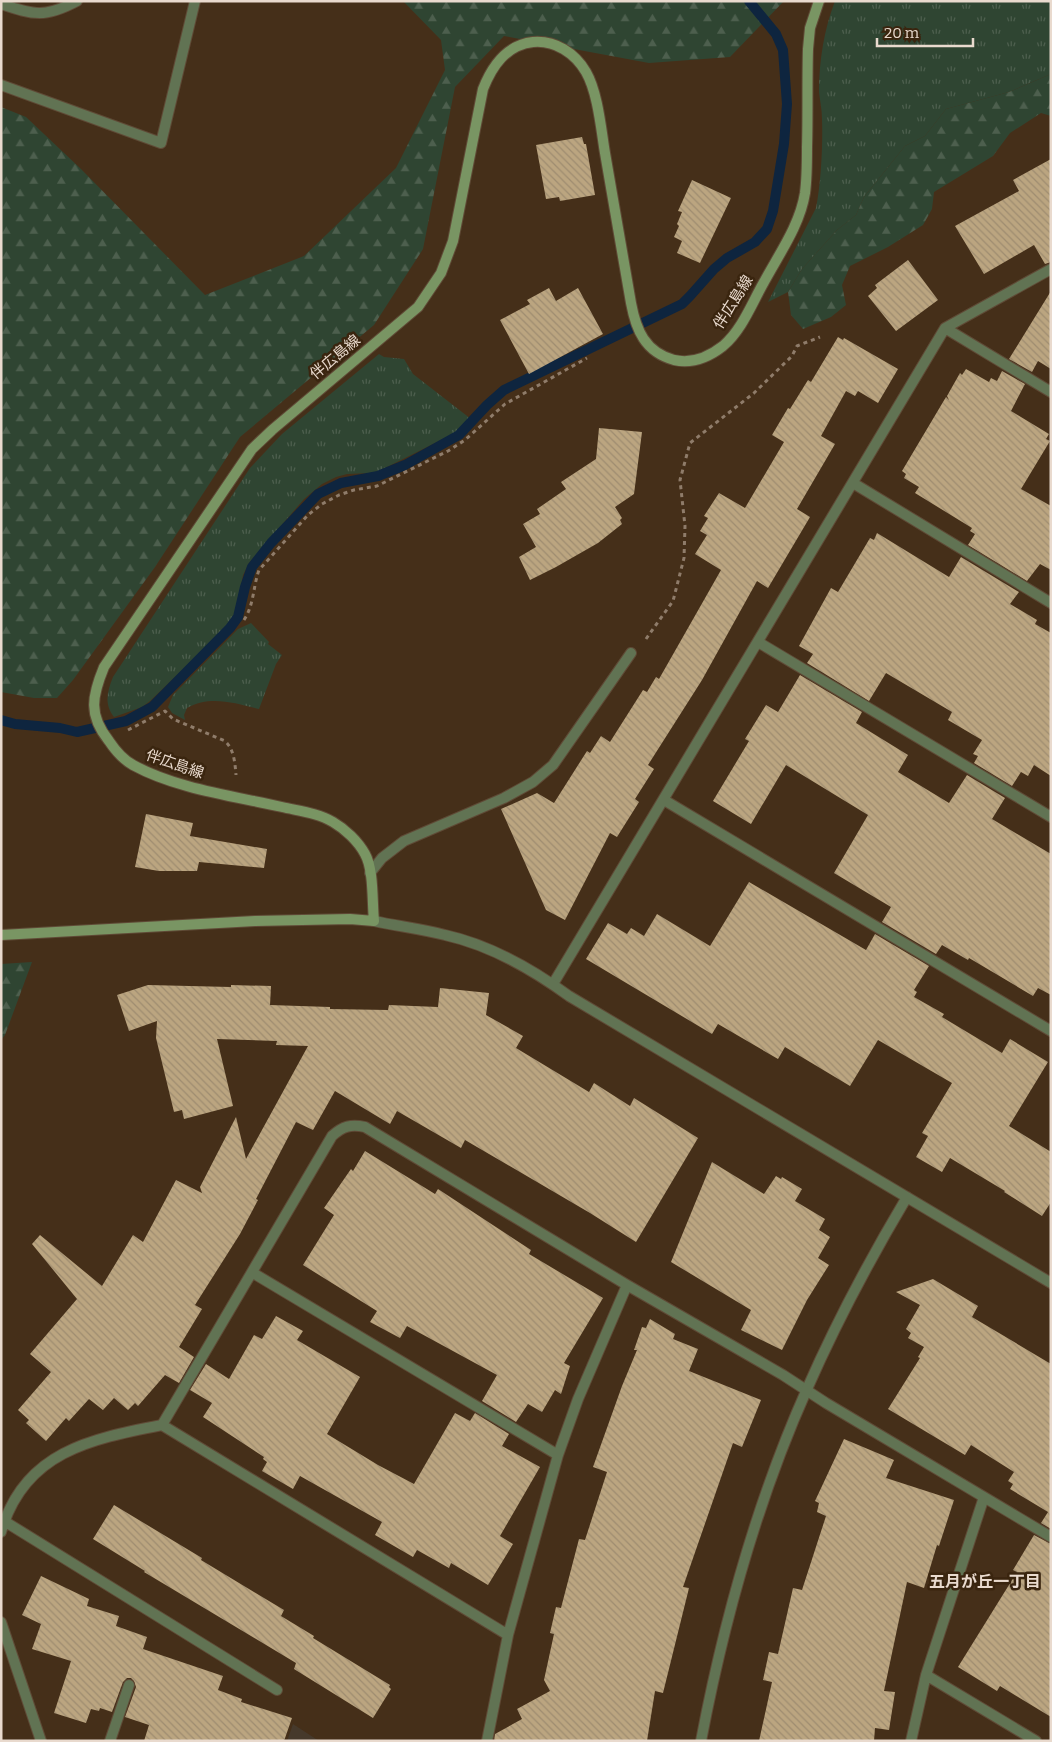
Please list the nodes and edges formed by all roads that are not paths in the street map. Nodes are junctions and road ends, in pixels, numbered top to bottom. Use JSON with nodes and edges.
{"nodes":[{"id":1,"x":77,"y":1,"type":"edge"},
{"id":2,"x":195,"y":1,"type":"edge"},
{"id":3,"x":819,"y":1,"type":"edge"},
{"id":4,"x":1,"y":4,"type":"edge"},
{"id":5,"x":1,"y":86,"type":"edge"},
{"id":6,"x":1051,"y":269,"type":"edge"},
{"id":7,"x":945,"y":328,"type":"junction"},
{"id":8,"x":1051,"y":392,"type":"edge"},
{"id":9,"x":853,"y":483,"type":"junction"},
{"id":10,"x":1051,"y":603,"type":"edge"},
{"id":11,"x":758,"y":642,"type":"junction"},
{"id":12,"x":631,"y":653,"type":"road end"},
{"id":13,"x":664,"y":800,"type":"junction"},
{"id":14,"x":1051,"y":817,"type":"edge"},
{"id":15,"x":370,"y":873,"type":"junction"},
{"id":16,"x":374,"y":921,"type":"junction"},
{"id":17,"x":1,"y":935,"type":"edge"},
{"id":18,"x":553,"y":984,"type":"junction"},
{"id":19,"x":1051,"y":1031,"type":"edge"},
{"id":20,"x":907,"y":1197,"type":"junction"},
{"id":21,"x":253,"y":1273,"type":"junction"},
{"id":22,"x":1051,"y":1283,"type":"edge"},
{"id":23,"x":627,"y":1285,"type":"junction"},
{"id":24,"x":806,"y":1390,"type":"junction"},
{"id":25,"x":162,"y":1425,"type":"junction"},
{"id":26,"x":558,"y":1455,"type":"junction"},
{"id":27,"x":984,"y":1497,"type":"junction"},
{"id":28,"x":4,"y":1521,"type":"junction"},
{"id":29,"x":1,"y":1532,"type":"edge"},
{"id":30,"x":1051,"y":1536,"type":"edge"},
{"id":31,"x":1,"y":1622,"type":"edge"},
{"id":32,"x":508,"y":1635,"type":"junction"},
{"id":33,"x":926,"y":1675,"type":"junction"},
{"id":34,"x":129,"y":1685,"type":"dead end"},
{"id":35,"x":276,"y":1690,"type":"dead end"},
{"id":36,"x":41,"y":1741,"type":"edge"},
{"id":37,"x":110,"y":1741,"type":"edge"},
{"id":38,"x":487,"y":1741,"type":"edge"},
{"id":39,"x":701,"y":1741,"type":"edge"},
{"id":40,"x":911,"y":1741,"type":"edge"},
{"id":41,"x":1036,"y":1741,"type":"edge"}],
"edges":[{"from":1,"to":4,"type":"street"},
{"from":2,"to":5,"type":"street"},
{"from":3,"to":15,"type":"main road","name":"伴広島線"},
{"from":6,"to":7,"type":"street"},
{"from":7,"to":8,"type":"street"},
{"from":7,"to":9,"type":"street"},
{"from":9,"to":10,"type":"street"},
{"from":9,"to":11,"type":"street"},
{"from":11,"to":13,"type":"street"},
{"from":11,"to":14,"type":"street"},
{"from":12,"to":15,"type":"street"},
{"from":13,"to":18,"type":"street"},
{"from":13,"to":19,"type":"street"},
{"from":15,"to":16,"type":"main road","name":"伴広島線"},
{"from":16,"to":17,"type":"main road"},
{"from":16,"to":18,"type":"street"},
{"from":18,"to":20,"type":"street"},
{"from":20,"to":22,"type":"street"},
{"from":20,"to":24,"type":"street"},
{"from":21,"to":23,"type":"street"},
{"from":21,"to":25,"type":"street"},
{"from":21,"to":26,"type":"street"},
{"from":23,"to":24,"type":"street"},
{"from":23,"to":26,"type":"street"},
{"from":24,"to":27,"type":"street"},
{"from":24,"to":39,"type":"street"},
{"from":25,"to":28,"type":"street"},
{"from":25,"to":32,"type":"street"},
{"from":26,"to":32,"type":"street"},
{"from":27,"to":30,"type":"street"},
{"from":27,"to":33,"type":"street"},
{"from":28,"to":29,"type":"street"},
{"from":28,"to":35,"type":"street"},
{"from":31,"to":36,"type":"street"},
{"from":32,"to":38,"type":"street"},
{"from":33,"to":40,"type":"street"},
{"from":33,"to":41,"type":"street"},
{"from":34,"to":37,"type":"street"}]}
